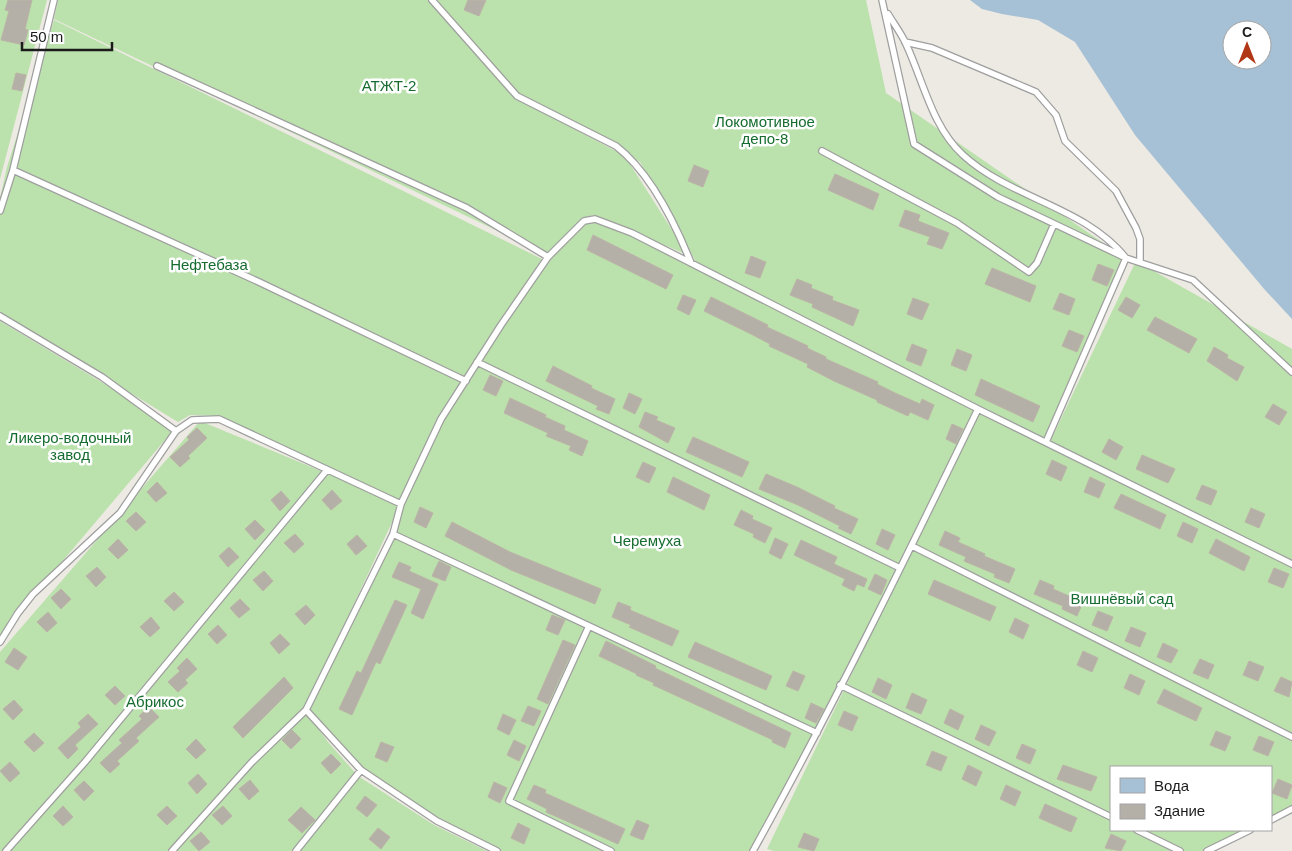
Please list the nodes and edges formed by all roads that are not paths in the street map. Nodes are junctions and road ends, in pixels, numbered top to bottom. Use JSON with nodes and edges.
{"nodes":[{"id":1,"x":54,"y":0,"type":"edge"},
{"id":2,"x":432,"y":0,"type":"edge"},
{"id":3,"x":882,"y":0,"type":"edge"},
{"id":4,"x":885,"y":10,"type":"junction"},
{"id":5,"x":905,"y":42,"type":"junction"},
{"id":6,"x":157,"y":66,"type":"dead end"},
{"id":7,"x":822,"y":151,"type":"dead end"},
{"id":8,"x":13,"y":170,"type":"junction"},
{"id":9,"x":0,"y":210,"type":"edge"},
{"id":10,"x":1054,"y":224,"type":"junction"},
{"id":11,"x":548,"y":257,"type":"junction"},
{"id":12,"x":1126,"y":258,"type":"junction"},
{"id":13,"x":1140,"y":262,"type":"junction"},
{"id":14,"x":691,"y":264,"type":"junction"},
{"id":15,"x":0,"y":316,"type":"edge"},
{"id":16,"x":477,"y":362,"type":"junction"},
{"id":17,"x":1292,"y":372,"type":"edge"},
{"id":18,"x":466,"y":381,"type":"junction"},
{"id":19,"x":978,"y":409,"type":"junction"},
{"id":20,"x":176,"y":431,"type":"junction"},
{"id":21,"x":1046,"y":442,"type":"junction"},
{"id":22,"x":327,"y":470,"type":"junction"},
{"id":23,"x":401,"y":504,"type":"junction"},
{"id":24,"x":394,"y":534,"type":"junction"},
{"id":25,"x":912,"y":546,"type":"junction"},
{"id":26,"x":1292,"y":564,"type":"edge"},
{"id":27,"x":900,"y":568,"type":"junction"},
{"id":28,"x":589,"y":626,"type":"junction"},
{"id":29,"x":0,"y":642,"type":"edge"},
{"id":30,"x":840,"y":685,"type":"junction"},
{"id":31,"x":306,"y":710,"type":"junction"},
{"id":32,"x":817,"y":733,"type":"junction"},
{"id":33,"x":1292,"y":738,"type":"edge"},
{"id":34,"x":361,"y":770,"type":"junction"},
{"id":35,"x":1292,"y":808,"type":"edge"},
{"id":36,"x":1110,"y":817,"type":"edge"},
{"id":37,"x":1272,"y":819,"type":"edge"},
{"id":38,"x":1139,"y":831,"type":"edge"},
{"id":39,"x":1248,"y":831,"type":"edge"},
{"id":40,"x":6,"y":851,"type":"edge"},
{"id":41,"x":172,"y":851,"type":"edge"},
{"id":42,"x":296,"y":851,"type":"edge"},
{"id":43,"x":497,"y":851,"type":"edge"},
{"id":44,"x":610,"y":851,"type":"edge"},
{"id":45,"x":753,"y":851,"type":"edge"},
{"id":46,"x":1180,"y":851,"type":"edge"},
{"id":47,"x":1207,"y":851,"type":"edge"}],
"edges":[{"from":1,"to":8,"type":"lane"},
{"from":2,"to":14,"type":"lane"},
{"from":3,"to":4,"type":"lane"},
{"from":4,"to":5,"type":"lane"},
{"from":4,"to":10,"type":"lane"},
{"from":5,"to":12,"type":"lane"},
{"from":5,"to":13,"type":"lane"},
{"from":6,"to":11,"type":"lane"},
{"from":7,"to":10,"type":"lane"},
{"from":8,"to":9,"type":"lane"},
{"from":8,"to":18,"type":"lane"},
{"from":10,"to":12,"type":"lane"},
{"from":11,"to":14,"type":"lane"},
{"from":11,"to":16,"type":"lane"},
{"from":12,"to":13,"type":"lane"},
{"from":12,"to":21,"type":"lane"},
{"from":13,"to":17,"type":"lane"},
{"from":14,"to":19,"type":"lane"},
{"from":15,"to":20,"type":"lane"},
{"from":16,"to":18,"type":"lane"},
{"from":16,"to":27,"type":"lane"},
{"from":18,"to":23,"type":"lane"},
{"from":19,"to":21,"type":"lane"},
{"from":19,"to":25,"type":"lane"},
{"from":20,"to":22,"type":"lane"},
{"from":20,"to":29,"type":"lane"},
{"from":21,"to":26,"type":"lane"},
{"from":22,"to":23,"type":"lane"},
{"from":22,"to":40,"type":"lane"},
{"from":23,"to":24,"type":"lane"},
{"from":24,"to":28,"type":"lane"},
{"from":24,"to":31,"type":"lane"},
{"from":25,"to":27,"type":"lane"},
{"from":25,"to":33,"type":"lane"},
{"from":27,"to":30,"type":"lane"},
{"from":28,"to":32,"type":"lane"},
{"from":28,"to":44,"type":"lane"},
{"from":30,"to":32,"type":"lane"},
{"from":30,"to":36,"type":"lane"},
{"from":31,"to":34,"type":"lane"},
{"from":31,"to":41,"type":"lane"},
{"from":32,"to":45,"type":"lane"},
{"from":34,"to":42,"type":"lane"},
{"from":34,"to":43,"type":"lane"},
{"from":35,"to":37,"type":"lane"},
{"from":38,"to":46,"type":"lane"},
{"from":39,"to":47,"type":"lane"}]}
